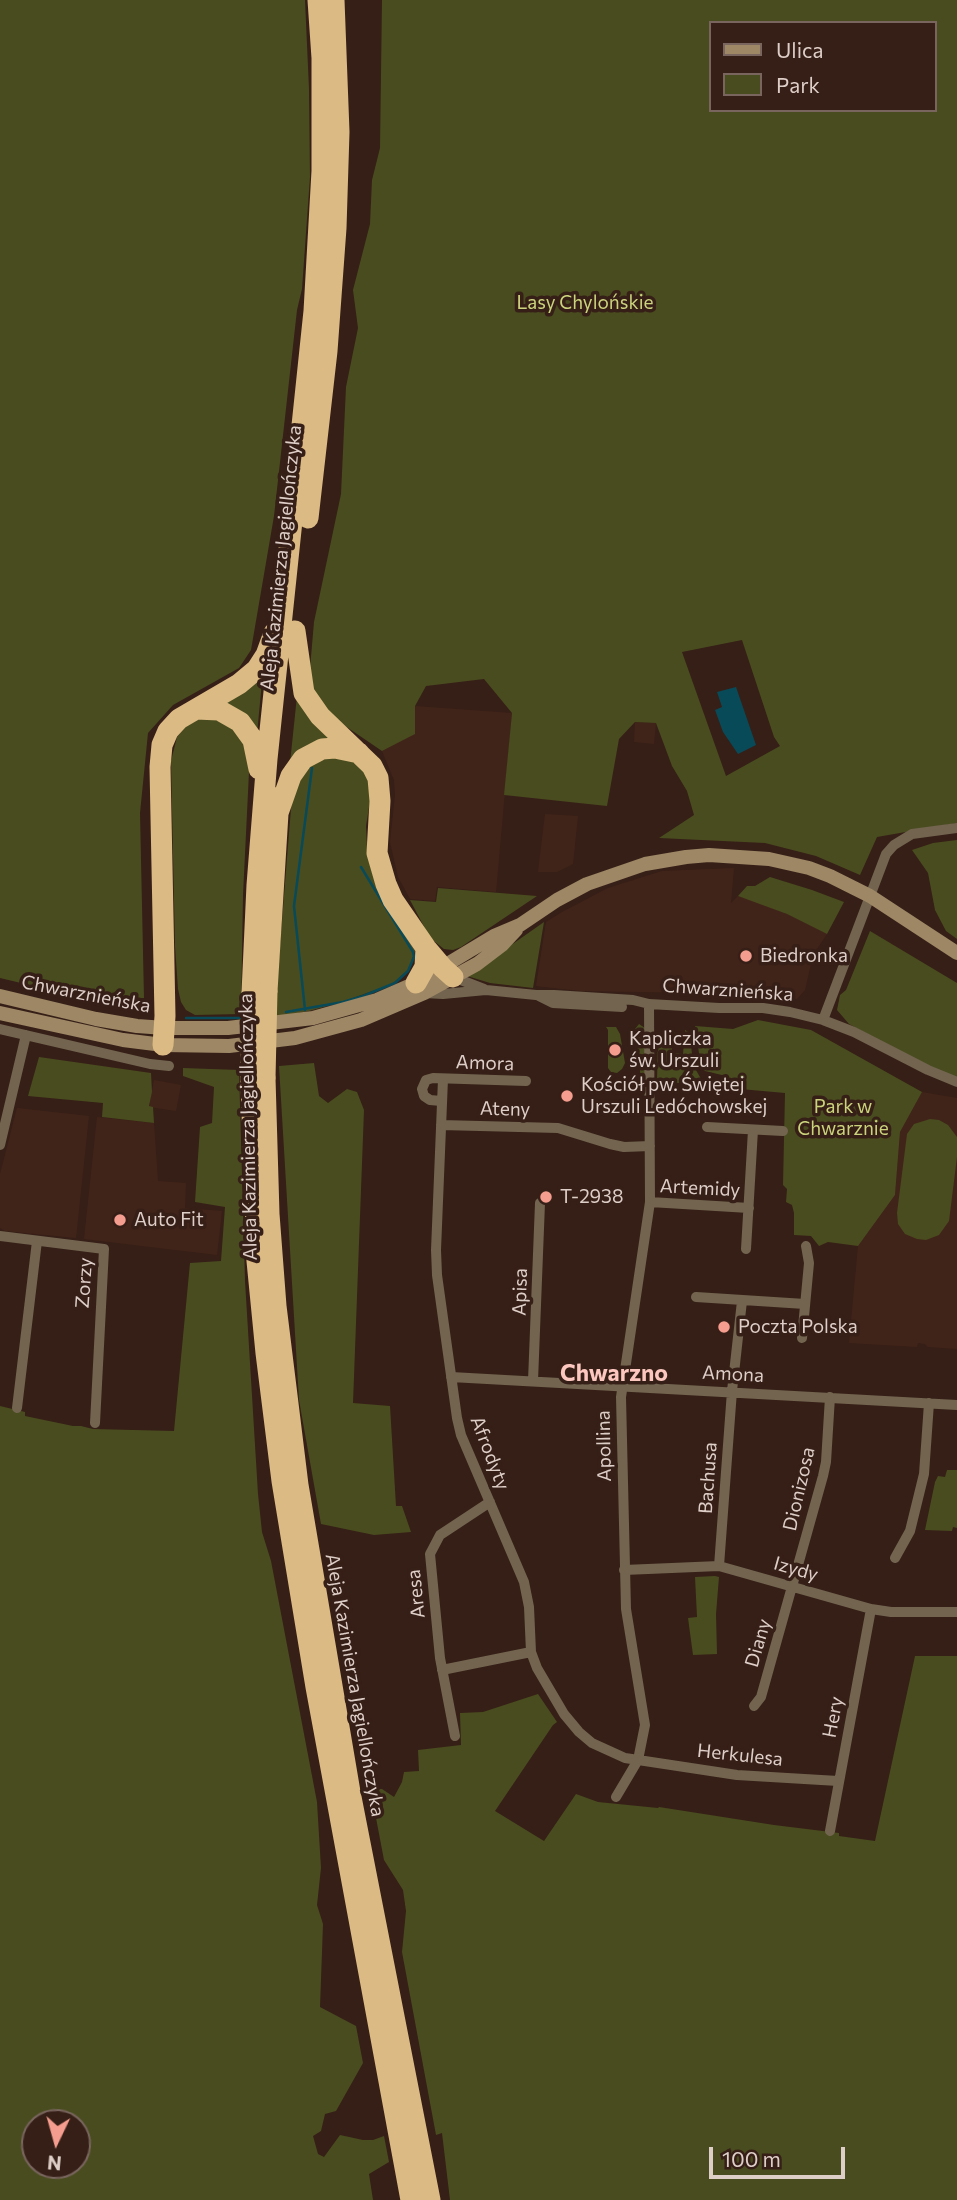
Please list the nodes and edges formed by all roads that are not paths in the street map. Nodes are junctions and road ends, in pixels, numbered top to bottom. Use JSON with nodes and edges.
{"nodes":[{"id":1,"x":318,"y":0,"type":"edge"},
{"id":2,"x":334,"y":0,"type":"edge"},
{"id":3,"x":283,"y":612,"type":"junction"},
{"id":4,"x":295,"y":631,"type":"junction"},
{"id":5,"x":196,"y":709,"type":"junction"},
{"id":6,"x":359,"y":753,"type":"junction"},
{"id":7,"x":270,"y":809,"type":"junction"},
{"id":8,"x":957,"y":828,"type":"edge"},
{"id":9,"x":870,"y":895,"type":"junction"},
{"id":10,"x":426,"y":948,"type":"junction"},
{"id":11,"x":957,"y":953,"type":"edge"},
{"id":12,"x":448,"y":972,"type":"junction"},
{"id":13,"x":420,"y":988,"type":"junction"},
{"id":14,"x":486,"y":990,"type":"junction"},
{"id":15,"x":0,"y":996,"type":"edge"},
{"id":16,"x":649,"y":1004,"type":"junction"},
{"id":17,"x":0,"y":1013,"type":"edge"},
{"id":18,"x":824,"y":1020,"type":"junction"},
{"id":19,"x":0,"y":1030,"type":"edge"},
{"id":20,"x":26,"y":1035,"type":"junction"},
{"id":21,"x":164,"y":1036,"type":"junction"},
{"id":22,"x":169,"y":1066,"type":"dead end"},
{"id":23,"x":443,"y":1079,"type":"junction"},
{"id":24,"x":526,"y":1081,"type":"dead end"},
{"id":25,"x":957,"y":1082,"type":"edge"},
{"id":26,"x":441,"y":1101,"type":"junction"},
{"id":27,"x":441,"y":1125,"type":"junction"},
{"id":28,"x":707,"y":1126,"type":"dead end"},
{"id":29,"x":753,"y":1130,"type":"junction"},
{"id":30,"x":783,"y":1131,"type":"dead end"},
{"id":31,"x":0,"y":1145,"type":"edge"},
{"id":32,"x":650,"y":1146,"type":"junction"},
{"id":33,"x":650,"y":1202,"type":"junction"},
{"id":34,"x":540,"y":1203,"type":"dead end"},
{"id":35,"x":749,"y":1208,"type":"junction"},
{"id":36,"x":0,"y":1236,"type":"edge"},
{"id":37,"x":37,"y":1241,"type":"junction"},
{"id":38,"x":806,"y":1247,"type":"dead end"},
{"id":39,"x":746,"y":1249,"type":"dead end"},
{"id":40,"x":696,"y":1297,"type":"dead end"},
{"id":41,"x":742,"y":1301,"type":"junction"},
{"id":42,"x":805,"y":1304,"type":"junction"},
{"id":43,"x":802,"y":1338,"type":"dead end"},
{"id":44,"x":451,"y":1377,"type":"junction"},
{"id":45,"x":533,"y":1381,"type":"junction"},
{"id":46,"x":622,"y":1386,"type":"junction"},
{"id":47,"x":732,"y":1391,"type":"junction"},
{"id":48,"x":830,"y":1397,"type":"junction"},
{"id":49,"x":929,"y":1403,"type":"junction"},
{"id":50,"x":957,"y":1405,"type":"edge"},
{"id":51,"x":17,"y":1408,"type":"dead end"},
{"id":52,"x":95,"y":1423,"type":"dead end"},
{"id":53,"x":490,"y":1502,"type":"junction"},
{"id":54,"x":895,"y":1558,"type":"dead end"},
{"id":55,"x":719,"y":1566,"type":"junction"},
{"id":56,"x":624,"y":1570,"type":"junction"},
{"id":57,"x":792,"y":1587,"type":"junction"},
{"id":58,"x":871,"y":1609,"type":"junction"},
{"id":59,"x":957,"y":1612,"type":"edge"},
{"id":60,"x":531,"y":1652,"type":"junction"},
{"id":61,"x":442,"y":1670,"type":"junction"},
{"id":62,"x":754,"y":1706,"type":"dead end"},
{"id":63,"x":455,"y":1736,"type":"dead end"},
{"id":64,"x":638,"y":1760,"type":"junction"},
{"id":65,"x":838,"y":1781,"type":"junction"},
{"id":66,"x":615,"y":1797,"type":"dead end"},
{"id":67,"x":830,"y":1831,"type":"dead end"},
{"id":68,"x":369,"y":1934,"type":"junction"},
{"id":69,"x":411,"y":2200,"type":"edge"},
{"id":70,"x":430,"y":2200,"type":"edge"}],
"edges":[{"from":1,"to":3,"type":"highway","name":"Aleja Kazimierza Jagiellończyka"},
{"from":2,"to":4,"type":"highway","name":"Aleja Kazimierza Jagiellończyka"},
{"from":3,"to":5,"type":"highway"},
{"from":3,"to":7,"type":"highway","name":"Aleja Kazimierza Jagiellończyka"},
{"from":4,"to":6,"type":"highway"},
{"from":4,"to":7,"type":"highway","name":"Aleja Kazimierza Jagiellończyka"},
{"from":5,"to":7,"type":"highway"},
{"from":5,"to":21,"type":"highway"},
{"from":6,"to":7,"type":"highway"},
{"from":6,"to":10,"type":"highway"},
{"from":7,"to":68,"type":"highway","name":"Aleja Kazimierza Jagiellończyka","bridge":true},
{"from":8,"to":9,"type":"street"},
{"from":9,"to":11,"type":"main road","name":"Chwarznieńska"},
{"from":9,"to":12,"type":"main road","name":"Chwarznieńska"},
{"from":9,"to":18,"type":"street"},
{"from":10,"to":12,"type":"highway"},
{"from":10,"to":13,"type":"highway"},
{"from":12,"to":13,"type":"main road","name":"Chwarznieńska"},
{"from":12,"to":14,"type":"street","name":"Chwarznieńska"},
{"from":13,"to":14,"type":"street","name":"Chwarznieńska"},
{"from":13,"to":21,"type":"main road","name":"Chwarznieńska"},
{"from":14,"to":16,"type":"street","name":"Chwarznieńska"},
{"from":15,"to":21,"type":"main road","name":"Chwarznieńska"},
{"from":16,"to":18,"type":"street","name":"Chwarznieńska"},
{"from":16,"to":32,"type":"street","name":"Apollina"},
{"from":17,"to":21,"type":"main road","name":"Chwarznieńska"},
{"from":18,"to":25,"type":"street","name":"Chwarznieńska"},
{"from":19,"to":20,"type":"street"},
{"from":20,"to":22,"type":"street"},
{"from":20,"to":31,"type":"street"},
{"from":23,"to":24,"type":"street","name":"Amora"},
{"from":23,"to":26,"type":"street","name":"Afrodyty"},
{"from":23,"to":26,"type":"street"},
{"from":26,"to":27,"type":"street","name":"Afrodyty"},
{"from":27,"to":32,"type":"street","name":"Ateny"},
{"from":27,"to":44,"type":"street","name":"Afrodyty"},
{"from":28,"to":29,"type":"street"},
{"from":29,"to":30,"type":"street"},
{"from":29,"to":35,"type":"street","name":"Artemidy"},
{"from":32,"to":33,"type":"street","name":"Apollina"},
{"from":33,"to":35,"type":"street","name":"Artemidy"},
{"from":33,"to":46,"type":"street","name":"Apollina"},
{"from":34,"to":45,"type":"street","name":"Apisa"},
{"from":35,"to":39,"type":"street","name":"Artemidy"},
{"from":36,"to":37,"type":"street","name":"Zorzy"},
{"from":37,"to":51,"type":"street"},
{"from":37,"to":52,"type":"street","name":"Zorzy"},
{"from":38,"to":42,"type":"street"},
{"from":40,"to":41,"type":"street"},
{"from":41,"to":42,"type":"street"},
{"from":41,"to":47,"type":"street","name":"Bachusa"},
{"from":42,"to":43,"type":"street"},
{"from":44,"to":45,"type":"street","name":"Amona"},
{"from":44,"to":53,"type":"street","name":"Afrodyty"},
{"from":45,"to":46,"type":"street","name":"Amona"},
{"from":46,"to":47,"type":"street","name":"Amona"},
{"from":46,"to":56,"type":"street","name":"Apollina"},
{"from":47,"to":48,"type":"street","name":"Amona"},
{"from":47,"to":55,"type":"street","name":"Bachusa"},
{"from":48,"to":49,"type":"street","name":"Amona"},
{"from":48,"to":57,"type":"street","name":"Dionizosa"},
{"from":49,"to":50,"type":"street","name":"Amona"},
{"from":49,"to":54,"type":"street"},
{"from":53,"to":60,"type":"street","name":"Afrodyty"},
{"from":53,"to":61,"type":"street","name":"Aresa"},
{"from":55,"to":56,"type":"street","name":"Izydy"},
{"from":55,"to":57,"type":"street","name":"Izydy"},
{"from":56,"to":64,"type":"street","name":"Apollina"},
{"from":57,"to":58,"type":"street","name":"Izydy"},
{"from":57,"to":62,"type":"street","name":"Diany"},
{"from":58,"to":59,"type":"street","name":"Izydy"},
{"from":58,"to":65,"type":"street","name":"Hery"},
{"from":60,"to":61,"type":"street"},
{"from":60,"to":64,"type":"street","name":"Afrodyty"},
{"from":61,"to":63,"type":"street","name":"Aresa"},
{"from":64,"to":65,"type":"street","name":"Herkulesa"},
{"from":64,"to":66,"type":"street","name":"Apollina"},
{"from":65,"to":67,"type":"street","name":"Hery"},
{"from":68,"to":69,"type":"highway","name":"Aleja Kazimierza Jagiellończyka"},
{"from":68,"to":70,"type":"highway","name":"Aleja Kazimierza Jagiellończyka"}]}
